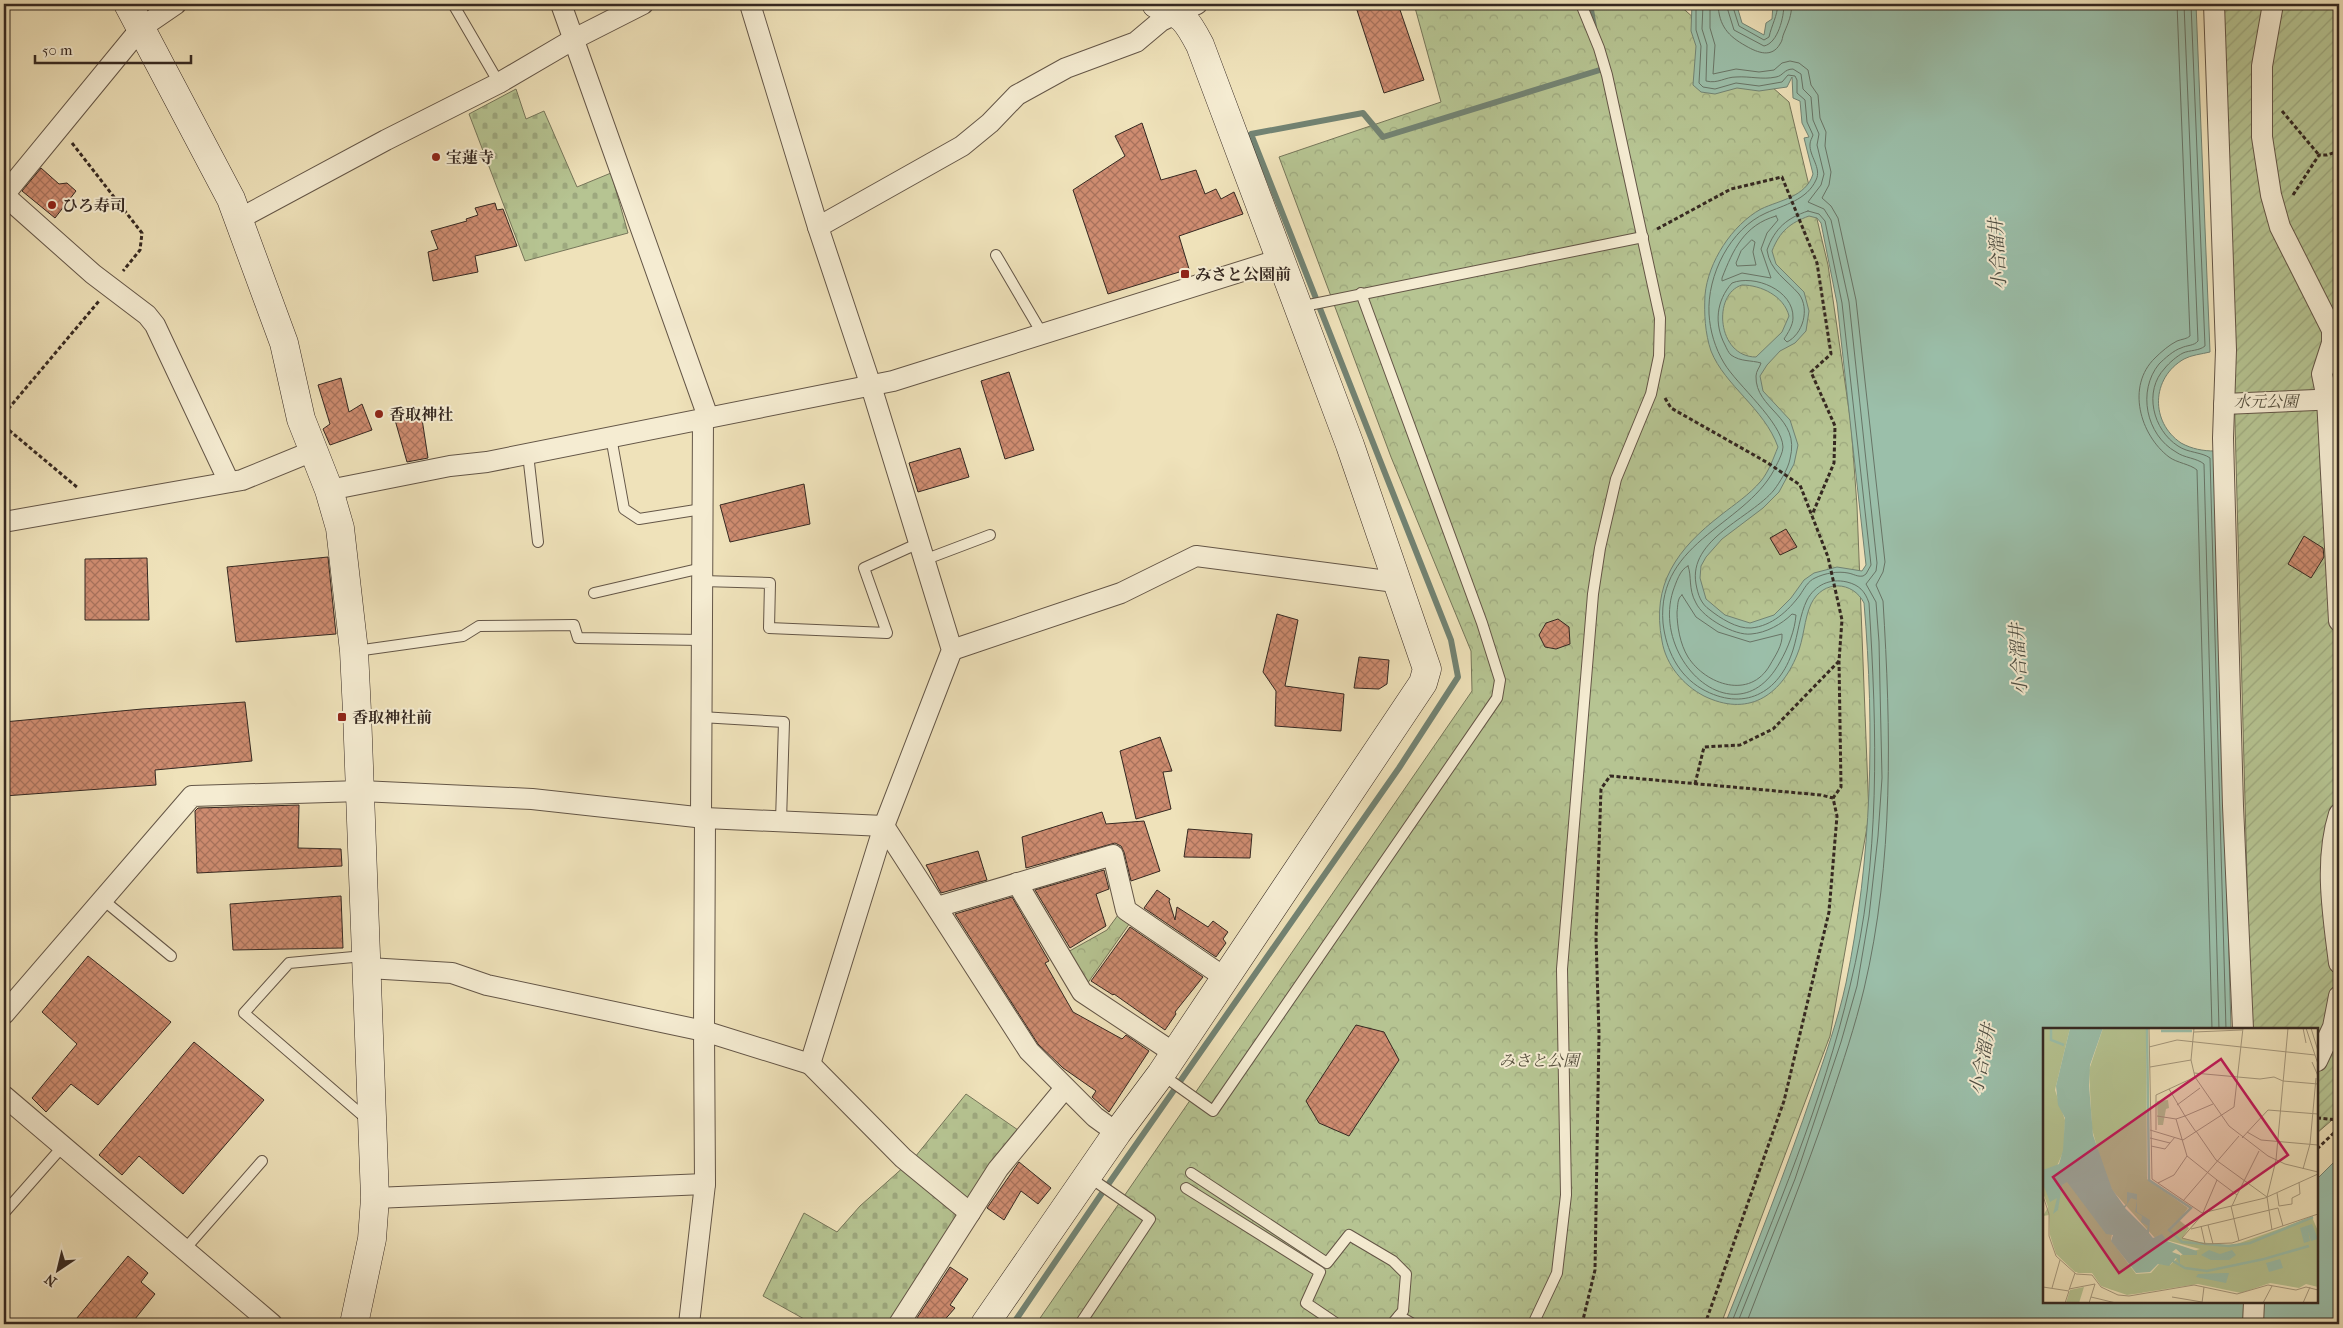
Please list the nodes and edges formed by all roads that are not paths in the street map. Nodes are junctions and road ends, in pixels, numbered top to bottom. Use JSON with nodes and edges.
{"nodes":[{"id":1,"x":128,"y":4,"type":"edge"},
{"id":2,"x":176,"y":4,"type":"edge"},
{"id":3,"x":453,"y":4,"type":"edge"},
{"id":4,"x":561,"y":4,"type":"edge"},
{"id":5,"x":643,"y":4,"type":"edge"},
{"id":6,"x":750,"y":4,"type":"edge"},
{"id":7,"x":1581,"y":4,"type":"edge"},
{"id":8,"x":2214,"y":4,"type":"edge"},
{"id":9,"x":2273,"y":4,"type":"edge"},
{"id":10,"x":1177,"y":7,"type":"edge"},
{"id":11,"x":141,"y":28,"type":"junction"},
{"id":12,"x":574,"y":39,"type":"junction"},
{"id":13,"x":499,"y":82,"type":"junction"},
{"id":14,"x":4,"y":195,"type":"edge"},
{"id":15,"x":239,"y":219,"type":"junction"},
{"id":16,"x":818,"y":227,"type":"junction"},
{"id":17,"x":1643,"y":236,"type":"junction"},
{"id":18,"x":996,"y":255,"type":"dead end"},
{"id":19,"x":1280,"y":259,"type":"junction"},
{"id":20,"x":1361,"y":293,"type":"junction"},
{"id":21,"x":1299,"y":307,"type":"junction"},
{"id":22,"x":1043,"y":335,"type":"junction"},
{"id":23,"x":870,"y":386,"type":"junction"},
{"id":24,"x":2333,"y":399,"type":"edge"},
{"id":25,"x":2224,"y":404,"type":"junction"},
{"id":26,"x":705,"y":418,"type":"junction"},
{"id":27,"x":611,"y":437,"type":"junction"},
{"id":28,"x":313,"y":451,"type":"junction"},
{"id":29,"x":528,"y":454,"type":"junction"},
{"id":30,"x":230,"y":482,"type":"junction"},
{"id":31,"x":329,"y":490,"type":"junction"},
{"id":32,"x":702,"y":509,"type":"junction"},
{"id":33,"x":4,"y":522,"type":"edge"},
{"id":34,"x":990,"y":535,"type":"dead end"},
{"id":35,"x":538,"y":542,"type":"dead end"},
{"id":36,"x":922,"y":551,"type":"junction"},
{"id":37,"x":702,"y":575,"type":"junction"},
{"id":38,"x":1396,"y":582,"type":"junction"},
{"id":39,"x":594,"y":593,"type":"dead end"},
{"id":40,"x":2339,"y":621,"type":"edge"},
{"id":41,"x":701,"y":640,"type":"junction"},
{"id":42,"x":952,"y":650,"type":"junction"},
{"id":43,"x":354,"y":651,"type":"junction"},
{"id":44,"x":701,"y":717,"type":"junction"},
{"id":45,"x":361,"y":791,"type":"junction"},
{"id":46,"x":2339,"y":814,"type":"edge"},
{"id":47,"x":703,"y":817,"type":"junction"},
{"id":48,"x":782,"y":821,"type":"junction"},
{"id":49,"x":884,"y":826,"type":"junction"},
{"id":50,"x":1017,"y":883,"type":"junction"},
{"id":51,"x":102,"y":899,"type":"junction"},
{"id":52,"x":937,"y":907,"type":"junction"},
{"id":53,"x":171,"y":956,"type":"dead end"},
{"id":54,"x":368,"y":962,"type":"junction"},
{"id":55,"x":2339,"y":964,"type":"edge"},
{"id":56,"x":1224,"y":977,"type":"junction"},
{"id":57,"x":2339,"y":996,"type":"edge"},
{"id":58,"x":4,"y":1014,"type":"edge"},
{"id":59,"x":2243,"y":1028,"type":"edge"},
{"id":60,"x":704,"y":1031,"type":"junction"},
{"id":61,"x":2318,"y":1059,"type":"edge"},
{"id":62,"x":1168,"y":1063,"type":"junction"},
{"id":63,"x":810,"y":1064,"type":"junction"},
{"id":64,"x":1065,"y":1088,"type":"junction"},
{"id":65,"x":4,"y":1096,"type":"edge"},
{"id":66,"x":372,"y":1124,"type":"junction"},
{"id":67,"x":1117,"y":1133,"type":"junction"},
{"id":68,"x":63,"y":1146,"type":"junction"},
{"id":69,"x":262,"y":1161,"type":"dead end"},
{"id":70,"x":1191,"y":1173,"type":"dead end"},
{"id":71,"x":1088,"y":1176,"type":"junction"},
{"id":72,"x":705,"y":1184,"type":"junction"},
{"id":73,"x":1186,"y":1188,"type":"dead end"},
{"id":74,"x":375,"y":1198,"type":"junction"},
{"id":75,"x":4,"y":1213,"type":"edge"},
{"id":76,"x":970,"y":1213,"type":"junction"},
{"id":77,"x":185,"y":1249,"type":"junction"},
{"id":78,"x":2254,"y":1303,"type":"edge"},
{"id":79,"x":1399,"y":1316,"type":"junction"},
{"id":80,"x":263,"y":1321,"type":"edge"},
{"id":81,"x":354,"y":1324,"type":"edge"},
{"id":82,"x":689,"y":1324,"type":"edge"},
{"id":83,"x":899,"y":1324,"type":"edge"},
{"id":84,"x":986,"y":1324,"type":"edge"},
{"id":85,"x":1080,"y":1324,"type":"edge"},
{"id":86,"x":1337,"y":1324,"type":"edge"},
{"id":87,"x":1392,"y":1324,"type":"edge"},
{"id":88,"x":1413,"y":1324,"type":"edge"},
{"id":89,"x":1533,"y":1324,"type":"edge"},
{"id":90,"x":2254,"y":1324,"type":"edge"}],
"edges":[{"from":1,"to":11,"type":"street"},
{"from":2,"to":11,"type":"street"},
{"from":3,"to":13,"type":"lane"},
{"from":4,"to":12,"type":"street"},
{"from":5,"to":12,"type":"street"},
{"from":6,"to":16,"type":"street"},
{"from":7,"to":17,"type":"lane"},
{"from":8,"to":25,"type":"street"},
{"from":9,"to":24,"type":"street"},
{"from":10,"to":16,"type":"street"},
{"from":10,"to":19,"type":"street"},
{"from":11,"to":14,"type":"street"},
{"from":11,"to":15,"type":"street"},
{"from":12,"to":13,"type":"street"},
{"from":12,"to":26,"type":"street"},
{"from":13,"to":15,"type":"street"},
{"from":14,"to":30,"type":"street"},
{"from":15,"to":28,"type":"street"},
{"from":16,"to":23,"type":"street"},
{"from":17,"to":20,"type":"lane"},
{"from":17,"to":89,"type":"lane"},
{"from":18,"to":22,"type":"lane"},
{"from":19,"to":21,"type":"street"},
{"from":19,"to":22,"type":"street"},
{"from":20,"to":21,"type":"lane"},
{"from":20,"to":62,"type":"lane"},
{"from":21,"to":38,"type":"street"},
{"from":22,"to":23,"type":"street"},
{"from":23,"to":26,"type":"street"},
{"from":23,"to":36,"type":"street"},
{"from":24,"to":25,"type":"street"},
{"from":24,"to":40,"type":"street"},
{"from":25,"to":59,"type":"street"},
{"from":26,"to":27,"type":"street"},
{"from":26,"to":32,"type":"street"},
{"from":27,"to":29,"type":"street"},
{"from":27,"to":32,"type":"lane"},
{"from":28,"to":30,"type":"street"},
{"from":28,"to":31,"type":"street"},
{"from":29,"to":31,"type":"street"},
{"from":29,"to":35,"type":"lane"},
{"from":30,"to":33,"type":"street"},
{"from":31,"to":43,"type":"street"},
{"from":32,"to":37,"type":"street"},
{"from":34,"to":36,"type":"lane"},
{"from":36,"to":37,"type":"lane"},
{"from":36,"to":42,"type":"street"},
{"from":37,"to":39,"type":"lane"},
{"from":37,"to":41,"type":"street"},
{"from":38,"to":42,"type":"street"},
{"from":38,"to":56,"type":"street"},
{"from":41,"to":43,"type":"lane"},
{"from":41,"to":44,"type":"street"},
{"from":42,"to":49,"type":"street"},
{"from":43,"to":45,"type":"street"},
{"from":44,"to":47,"type":"street"},
{"from":44,"to":48,"type":"lane"},
{"from":45,"to":47,"type":"street"},
{"from":45,"to":51,"type":"street"},
{"from":45,"to":54,"type":"street"},
{"from":46,"to":55,"type":"street"},
{"from":47,"to":48,"type":"street"},
{"from":47,"to":60,"type":"street"},
{"from":48,"to":49,"type":"street"},
{"from":49,"to":52,"type":"street"},
{"from":49,"to":63,"type":"street"},
{"from":50,"to":52,"type":"street"},
{"from":50,"to":56,"type":"street"},
{"from":50,"to":62,"type":"street"},
{"from":51,"to":53,"type":"lane"},
{"from":51,"to":58,"type":"street"},
{"from":52,"to":64,"type":"street"},
{"from":54,"to":60,"type":"street"},
{"from":54,"to":66,"type":"street"},
{"from":54,"to":66,"type":"lane"},
{"from":56,"to":62,"type":"street"},
{"from":57,"to":61,"type":"street"},
{"from":60,"to":63,"type":"street"},
{"from":60,"to":72,"type":"street"},
{"from":62,"to":67,"type":"street"},
{"from":63,"to":76,"type":"street"},
{"from":64,"to":67,"type":"street"},
{"from":64,"to":76,"type":"street"},
{"from":65,"to":68,"type":"street"},
{"from":66,"to":74,"type":"street"},
{"from":67,"to":71,"type":"street"},
{"from":68,"to":75,"type":"lane"},
{"from":68,"to":77,"type":"street"},
{"from":69,"to":77,"type":"lane"},
{"from":70,"to":79,"type":"lane"},
{"from":71,"to":84,"type":"street"},
{"from":71,"to":85,"type":"lane"},
{"from":72,"to":74,"type":"street"},
{"from":72,"to":82,"type":"street"},
{"from":73,"to":86,"type":"lane"},
{"from":74,"to":81,"type":"street"},
{"from":76,"to":83,"type":"street"},
{"from":77,"to":80,"type":"street"},
{"from":78,"to":90,"type":"street"},
{"from":79,"to":87,"type":"lane"},
{"from":79,"to":88,"type":"lane"}]}
